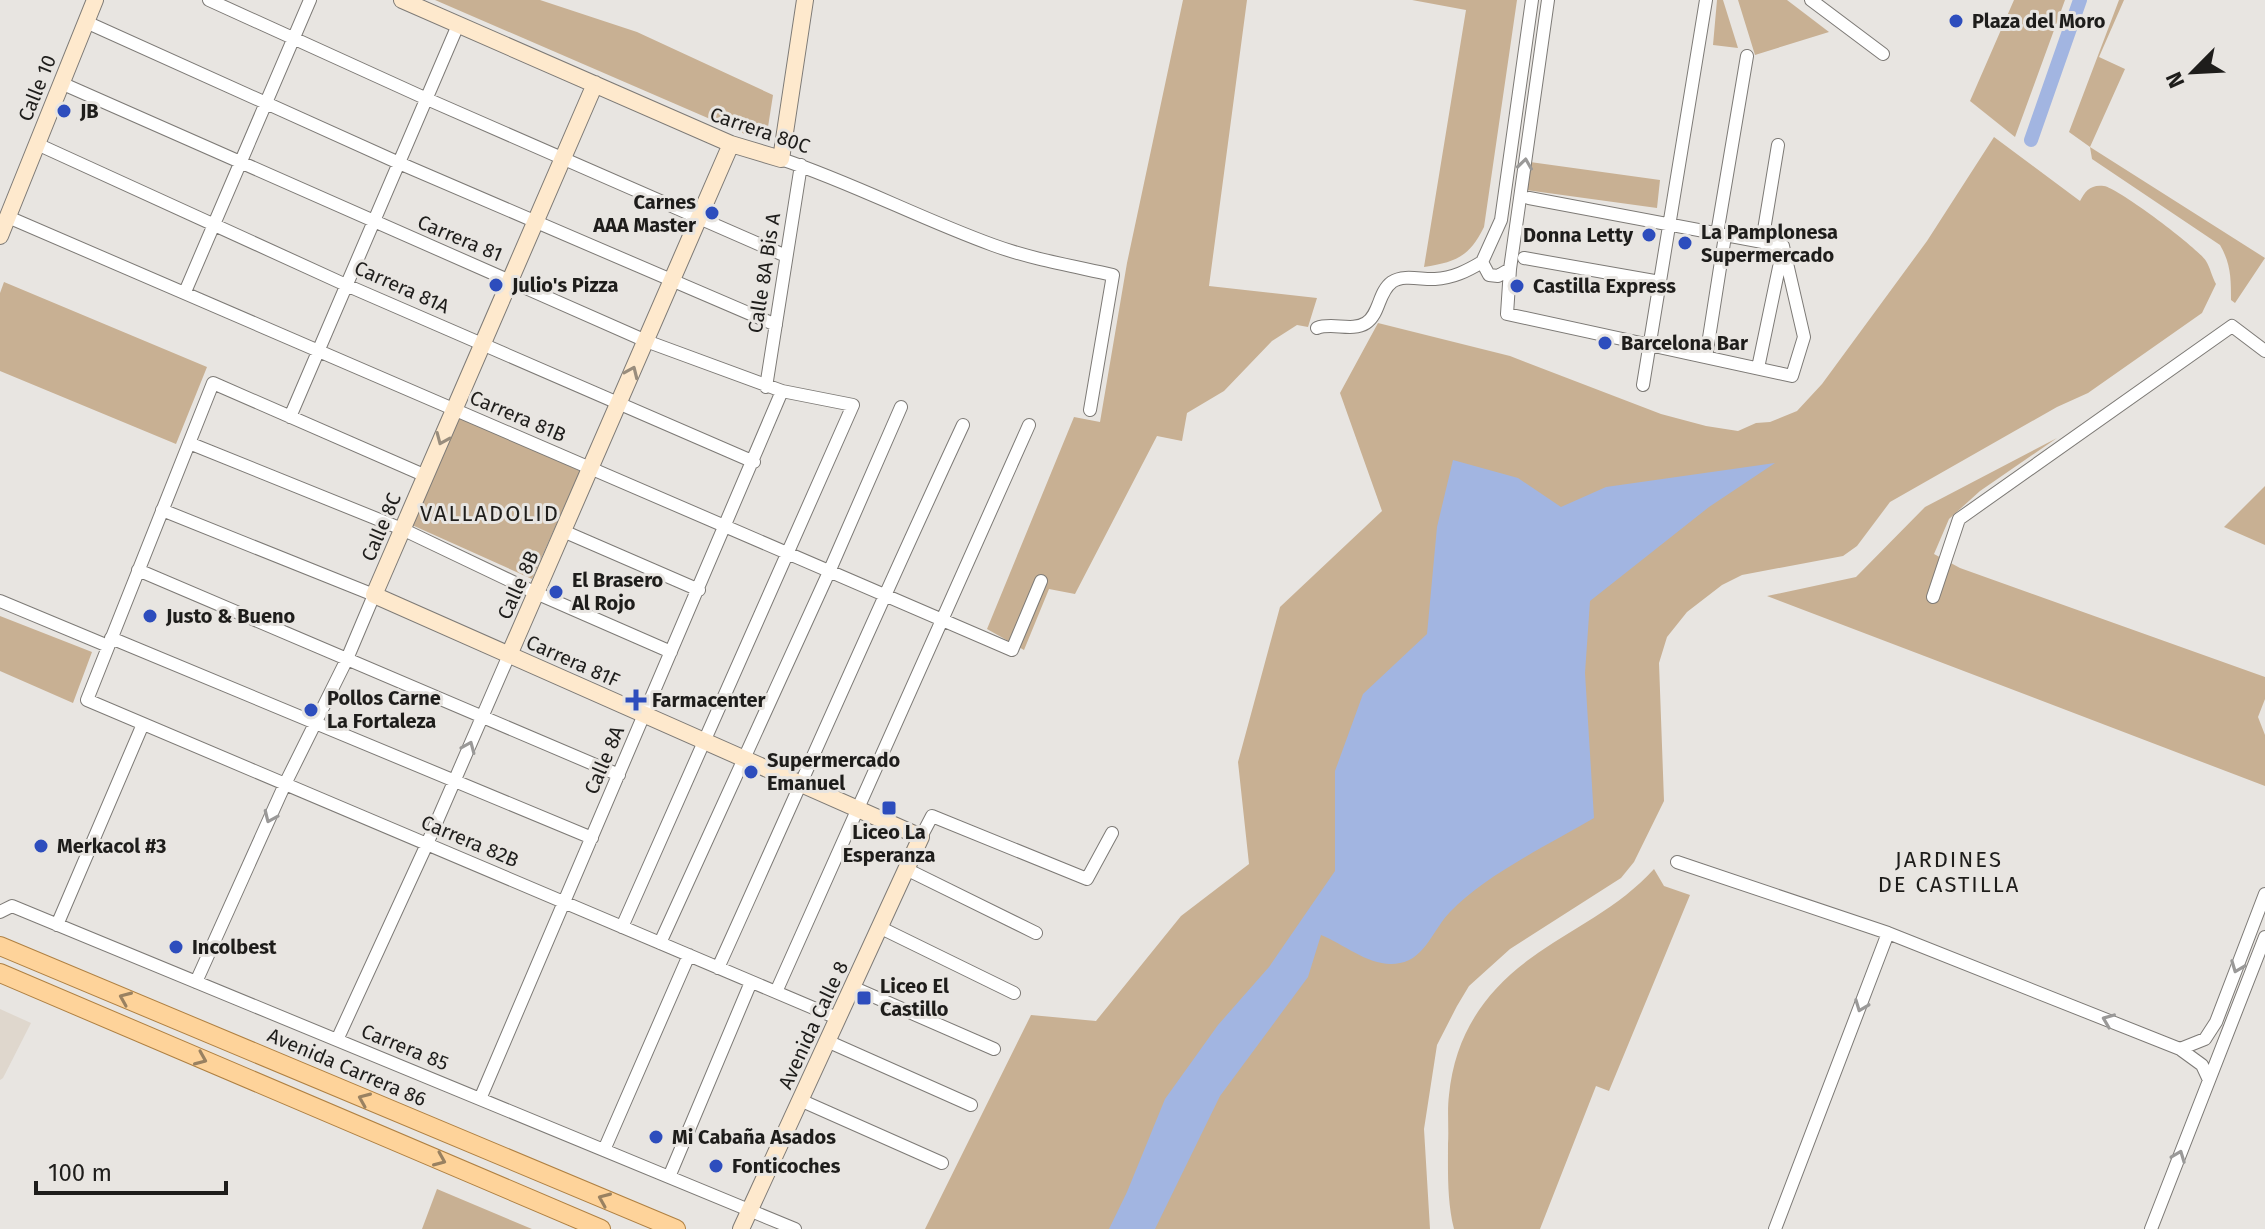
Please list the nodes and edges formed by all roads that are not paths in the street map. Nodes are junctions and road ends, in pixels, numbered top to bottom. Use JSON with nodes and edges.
{"nodes":[{"id":1,"x":95,"y":0,"type":"edge"},
{"id":2,"x":209,"y":0,"type":"edge"},
{"id":3,"x":310,"y":0,"type":"edge"},
{"id":4,"x":402,"y":0,"type":"edge"},
{"id":5,"x":805,"y":0,"type":"edge"},
{"id":6,"x":1532,"y":0,"type":"edge"},
{"id":7,"x":1548,"y":0,"type":"edge"},
{"id":8,"x":1706,"y":0,"type":"edge"},
{"id":9,"x":1811,"y":0,"type":"edge"},
{"id":10,"x":86,"y":22,"type":"junction"},
{"id":11,"x":458,"y":25,"type":"junction"},
{"id":12,"x":293,"y":38,"type":"junction"},
{"id":13,"x":1883,"y":54,"type":"dead end"},
{"id":14,"x":1747,"y":56,"type":"dead end"},
{"id":15,"x":61,"y":83,"type":"junction"},
{"id":16,"x":595,"y":84,"type":"junction"},
{"id":17,"x":427,"y":99,"type":"junction"},
{"id":18,"x":265,"y":103,"type":"junction"},
{"id":19,"x":37,"y":144,"type":"junction"},
{"id":20,"x":731,"y":144,"type":"junction"},
{"id":21,"x":1778,"y":145,"type":"dead end"},
{"id":22,"x":563,"y":158,"type":"junction"},
{"id":23,"x":781,"y":159,"type":"junction"},
{"id":24,"x":240,"y":163,"type":"junction"},
{"id":25,"x":399,"y":163,"type":"junction"},
{"id":26,"x":801,"y":165,"type":"junction"},
{"id":27,"x":1529,"y":198,"type":"dead end"},
{"id":28,"x":8,"y":217,"type":"junction"},
{"id":29,"x":699,"y":218,"type":"junction"},
{"id":30,"x":373,"y":222,"type":"junction"},
{"id":31,"x":535,"y":222,"type":"junction"},
{"id":32,"x":213,"y":225,"type":"junction"},
{"id":33,"x":1669,"y":225,"type":"junction"},
{"id":34,"x":1721,"y":235,"type":"junction"},
{"id":35,"x":0,"y":236,"type":"edge"},
{"id":36,"x":1762,"y":242,"type":"junction"},
{"id":37,"x":1783,"y":246,"type":"junction"},
{"id":38,"x":786,"y":256,"type":"junction"},
{"id":39,"x":1524,"y":258,"type":"dead end"},
{"id":40,"x":1482,"y":262,"type":"junction"},
{"id":41,"x":1510,"y":269,"type":"junction"},
{"id":42,"x":672,"y":281,"type":"junction"},
{"id":43,"x":509,"y":282,"type":"junction"},
{"id":44,"x":1660,"y":282,"type":"junction"},
{"id":45,"x":346,"y":285,"type":"junction"},
{"id":46,"x":185,"y":292,"type":"junction"},
{"id":47,"x":776,"y":325,"type":"junction"},
{"id":48,"x":1317,"y":328,"type":"dead end"},
{"id":49,"x":646,"y":341,"type":"junction"},
{"id":50,"x":482,"y":344,"type":"junction"},
{"id":51,"x":1649,"y":344,"type":"junction"},
{"id":52,"x":318,"y":351,"type":"junction"},
{"id":53,"x":2265,"y":351,"type":"edge"},
{"id":54,"x":1706,"y":357,"type":"junction"},
{"id":55,"x":1758,"y":368,"type":"junction"},
{"id":56,"x":1643,"y":385,"type":"dead end"},
{"id":57,"x":766,"y":387,"type":"junction"},
{"id":58,"x":782,"y":391,"type":"junction"},
{"id":59,"x":619,"y":403,"type":"junction"},
{"id":60,"x":901,"y":407,"type":"dead end"},
{"id":61,"x":454,"y":410,"type":"junction"},
{"id":62,"x":1090,"y":410,"type":"dead end"},
{"id":63,"x":290,"y":417,"type":"junction"},
{"id":64,"x":963,"y":425,"type":"dead end"},
{"id":65,"x":1029,"y":425,"type":"dead end"},
{"id":66,"x":189,"y":443,"type":"junction"},
{"id":67,"x":754,"y":462,"type":"junction"},
{"id":68,"x":590,"y":469,"type":"junction"},
{"id":69,"x":426,"y":476,"type":"junction"},
{"id":70,"x":162,"y":510,"type":"junction"},
{"id":71,"x":725,"y":527,"type":"junction"},
{"id":72,"x":402,"y":529,"type":"junction"},
{"id":73,"x":563,"y":531,"type":"junction"},
{"id":74,"x":787,"y":554,"type":"junction"},
{"id":75,"x":138,"y":570,"type":"junction"},
{"id":76,"x":829,"y":572,"type":"junction"},
{"id":77,"x":1041,"y":581,"type":"dead end"},
{"id":78,"x":699,"y":590,"type":"junction"},
{"id":79,"x":536,"y":593,"type":"junction"},
{"id":80,"x":374,"y":595,"type":"junction"},
{"id":81,"x":884,"y":595,"type":"junction"},
{"id":82,"x":1933,"y":597,"type":"dead end"},
{"id":83,"x":0,"y":601,"type":"edge"},
{"id":84,"x":940,"y":620,"type":"junction"},
{"id":85,"x":110,"y":642,"type":"junction"},
{"id":86,"x":671,"y":652,"type":"junction"},
{"id":87,"x":509,"y":655,"type":"junction"},
{"id":88,"x":347,"y":659,"type":"junction"},
{"id":89,"x":645,"y":715,"type":"junction"},
{"id":90,"x":482,"y":716,"type":"junction"},
{"id":91,"x":143,"y":724,"type":"junction"},
{"id":92,"x":316,"y":724,"type":"junction"},
{"id":93,"x":704,"y":741,"type":"junction"},
{"id":94,"x":743,"y":758,"type":"junction"},
{"id":95,"x":619,"y":775,"type":"junction"},
{"id":96,"x":454,"y":781,"type":"junction"},
{"id":97,"x":285,"y":784,"type":"junction"},
{"id":98,"x":802,"y":784,"type":"junction"},
{"id":99,"x":858,"y":809,"type":"junction"},
{"id":100,"x":1112,"y":833,"type":"dead end"},
{"id":101,"x":921,"y":837,"type":"junction"},
{"id":102,"x":592,"y":838,"type":"junction"},
{"id":103,"x":427,"y":844,"type":"junction"},
{"id":104,"x":1677,"y":862,"type":"dead end"},
{"id":105,"x":906,"y":869,"type":"junction"},
{"id":106,"x":2265,"y":894,"type":"edge"},
{"id":107,"x":564,"y":903,"type":"junction"},
{"id":108,"x":0,"y":912,"type":"edge"},
{"id":109,"x":57,"y":925,"type":"junction"},
{"id":110,"x":622,"y":927,"type":"junction"},
{"id":111,"x":879,"y":927,"type":"junction"},
{"id":112,"x":1036,"y":933,"type":"dead end"},
{"id":113,"x":1888,"y":933,"type":"junction"},
{"id":114,"x":2265,"y":937,"type":"edge"},
{"id":115,"x":660,"y":943,"type":"junction"},
{"id":116,"x":0,"y":946,"type":"edge"},
{"id":117,"x":689,"y":955,"type":"junction"},
{"id":118,"x":718,"y":968,"type":"junction"},
{"id":119,"x":0,"y":973,"type":"edge"},
{"id":120,"x":196,"y":982,"type":"junction"},
{"id":121,"x":751,"y":982,"type":"junction"},
{"id":122,"x":852,"y":987,"type":"junction"},
{"id":123,"x":776,"y":992,"type":"junction"},
{"id":124,"x":1014,"y":993,"type":"dead end"},
{"id":125,"x":837,"y":1018,"type":"junction"},
{"id":126,"x":337,"y":1040,"type":"junction"},
{"id":127,"x":827,"y":1041,"type":"junction"},
{"id":128,"x":994,"y":1049,"type":"dead end"},
{"id":129,"x":2180,"y":1049,"type":"junction"},
{"id":130,"x":2209,"y":1080,"type":"junction"},
{"id":131,"x":480,"y":1099,"type":"junction"},
{"id":132,"x":800,"y":1100,"type":"junction"},
{"id":133,"x":971,"y":1105,"type":"dead end"},
{"id":134,"x":604,"y":1150,"type":"junction"},
{"id":135,"x":942,"y":1163,"type":"dead end"},
{"id":136,"x":669,"y":1177,"type":"junction"},
{"id":137,"x":749,"y":1210,"type":"junction"},
{"id":138,"x":1777,"y":1228,"type":"edge"},
{"id":139,"x":601,"y":1229,"type":"edge"},
{"id":140,"x":676,"y":1229,"type":"edge"},
{"id":141,"x":741,"y":1229,"type":"edge"},
{"id":142,"x":795,"y":1229,"type":"edge"},
{"id":143,"x":2151,"y":1229,"type":"edge"}],
"edges":[{"from":1,"to":10,"type":"street","name":"Calle 10"},
{"from":2,"to":12,"type":"street"},
{"from":3,"to":12,"type":"street"},
{"from":4,"to":11,"type":"street","name":"Carrera 80C"},
{"from":5,"to":23,"type":"street"},
{"from":6,"to":40,"type":"street"},
{"from":41,"to":7,"type":"street","one_way":true},
{"from":8,"to":33,"type":"street"},
{"from":9,"to":13,"type":"street"},
{"from":10,"to":15,"type":"street","name":"Calle 10"},
{"from":10,"to":18,"type":"street"},
{"from":11,"to":16,"type":"street","name":"Carrera 80C"},
{"from":11,"to":17,"type":"street"},
{"from":12,"to":17,"type":"street"},
{"from":12,"to":18,"type":"street"},
{"from":14,"to":34,"type":"street"},
{"from":15,"to":19,"type":"street","name":"Calle 10"},
{"from":15,"to":24,"type":"street","name":"Carrera 81"},
{"from":16,"to":20,"type":"street","name":"Carrera 80C"},
{"from":16,"to":22,"type":"street","name":"Calle 8C"},
{"from":17,"to":22,"type":"street"},
{"from":17,"to":25,"type":"street"},
{"from":18,"to":24,"type":"street"},
{"from":18,"to":25,"type":"street"},
{"from":19,"to":28,"type":"street","name":"Calle 10"},
{"from":19,"to":32,"type":"street","name":"Carrera 81A"},
{"from":20,"to":23,"type":"street","name":"Carrera 80C"},
{"from":20,"to":29,"type":"street","name":"Calle 8B"},
{"from":21,"to":36,"type":"street"},
{"from":22,"to":29,"type":"street"},
{"from":22,"to":31,"type":"street","name":"Calle 8C"},
{"from":23,"to":26,"type":"street","name":"Carrera 80C"},
{"from":24,"to":30,"type":"street","name":"Carrera 81"},
{"from":24,"to":32,"type":"street"},
{"from":25,"to":30,"type":"street"},
{"from":25,"to":31,"type":"street"},
{"from":26,"to":38,"type":"street","name":"Calle 8A Bis A"},
{"from":26,"to":62,"type":"street","name":"Carrera 80C"},
{"from":27,"to":33,"type":"street"},
{"from":28,"to":35,"type":"street","name":"Calle 10"},
{"from":28,"to":46,"type":"street","name":"Carrera 81B"},
{"from":29,"to":38,"type":"street"},
{"from":29,"to":42,"type":"street","name":"Calle 8B"},
{"from":30,"to":43,"type":"street","name":"Carrera 81"},
{"from":30,"to":45,"type":"street"},
{"from":31,"to":42,"type":"street"},
{"from":31,"to":43,"type":"street","name":"Calle 8C"},
{"from":32,"to":45,"type":"street","name":"Carrera 81A"},
{"from":32,"to":46,"type":"street"},
{"from":33,"to":34,"type":"street"},
{"from":33,"to":44,"type":"street"},
{"from":34,"to":36,"type":"street"},
{"from":34,"to":54,"type":"street"},
{"from":36,"to":37,"type":"street"},
{"from":37,"to":55,"type":"street"},
{"from":37,"to":55,"type":"street"},
{"from":38,"to":47,"type":"street","name":"Calle 8A Bis A"},
{"from":39,"to":44,"type":"street"},
{"from":40,"to":41,"type":"street"},
{"from":40,"to":48,"type":"street"},
{"from":41,"to":51,"type":"street"},
{"from":42,"to":47,"type":"street"},
{"from":42,"to":49,"type":"street","name":"Calle 8B"},
{"from":43,"to":49,"type":"street","name":"Carrera 81"},
{"from":43,"to":50,"type":"street","name":"Calle 8C"},
{"from":44,"to":51,"type":"street"},
{"from":45,"to":50,"type":"street","name":"Carrera 81A"},
{"from":45,"to":52,"type":"street"},
{"from":46,"to":52,"type":"street","name":"Carrera 81B"},
{"from":47,"to":57,"type":"street","name":"Calle 8A Bis A"},
{"from":49,"to":57,"type":"street","name":"Carrera 81"},
{"from":59,"to":49,"type":"street","name":"Calle 8B","one_way":true},
{"from":50,"to":59,"type":"street","name":"Carrera 81A"},
{"from":50,"to":61,"type":"street","name":"Calle 8C"},
{"from":51,"to":54,"type":"street"},
{"from":51,"to":56,"type":"street"},
{"from":52,"to":61,"type":"street","name":"Carrera 81B"},
{"from":52,"to":63,"type":"street"},
{"from":53,"to":82,"type":"street"},
{"from":54,"to":55,"type":"street"},
{"from":57,"to":58,"type":"street","name":"Carrera 81"},
{"from":58,"to":67,"type":"street","name":"Calle 8A"},
{"from":58,"to":74,"type":"street","name":"Carrera 81"},
{"from":59,"to":67,"type":"street","name":"Carrera 81A"},
{"from":59,"to":68,"type":"street","name":"Calle 8B"},
{"from":60,"to":76,"type":"street"},
{"from":61,"to":68,"type":"street","name":"Carrera 81B"},
{"from":61,"to":69,"type":"street","name":"Calle 8C","one_way":true},
{"from":63,"to":66,"type":"street"},
{"from":63,"to":69,"type":"street"},
{"from":64,"to":81,"type":"street"},
{"from":65,"to":84,"type":"street"},
{"from":66,"to":70,"type":"street"},
{"from":66,"to":72,"type":"street"},
{"from":67,"to":71,"type":"street","name":"Calle 8A"},
{"from":68,"to":71,"type":"street","name":"Carrera 81B"},
{"from":68,"to":73,"type":"street","name":"Calle 8B"},
{"from":69,"to":72,"type":"street","name":"Calle 8C"},
{"from":70,"to":75,"type":"street"},
{"from":70,"to":80,"type":"street","name":"Carrera 81F"},
{"from":71,"to":74,"type":"street","name":"Carrera 81B"},
{"from":71,"to":78,"type":"street","name":"Calle 8A"},
{"from":72,"to":79,"type":"street"},
{"from":72,"to":80,"type":"street","name":"Calle 8C"},
{"from":73,"to":78,"type":"street"},
{"from":73,"to":79,"type":"street","name":"Calle 8B"},
{"from":74,"to":76,"type":"street","name":"Carrera 81B"},
{"from":74,"to":93,"type":"street"},
{"from":75,"to":85,"type":"street"},
{"from":75,"to":88,"type":"street"},
{"from":76,"to":81,"type":"street","name":"Carrera 81B"},
{"from":76,"to":94,"type":"street"},
{"from":77,"to":84,"type":"street","name":"Carrera 81B"},
{"from":78,"to":86,"type":"street","name":"Calle 8A"},
{"from":79,"to":86,"type":"street"},
{"from":79,"to":87,"type":"street","name":"Calle 8B"},
{"from":80,"to":87,"type":"street","name":"Carrera 81F"},
{"from":80,"to":88,"type":"street","name":"Calle 8C"},
{"from":81,"to":84,"type":"street","name":"Carrera 81B"},
{"from":81,"to":98,"type":"street"},
{"from":83,"to":85,"type":"street"},
{"from":84,"to":99,"type":"street"},
{"from":85,"to":91,"type":"street","name":"Carrera 82B"},
{"from":85,"to":92,"type":"street"},
{"from":86,"to":89,"type":"street","name":"Calle 8A"},
{"from":87,"to":89,"type":"street","name":"Carrera 81F"},
{"from":87,"to":90,"type":"street","name":"Calle 8B"},
{"from":88,"to":90,"type":"street"},
{"from":88,"to":92,"type":"street","name":"Calle 8C"},
{"from":89,"to":93,"type":"street","name":"Carrera 81F"},
{"from":89,"to":95,"type":"street","name":"Calle 8A"},
{"from":90,"to":95,"type":"street"},
{"from":96,"to":90,"type":"street","name":"Calle 8B","one_way":true},
{"from":91,"to":97,"type":"street","name":"Carrera 82B"},
{"from":91,"to":109,"type":"street"},
{"from":92,"to":96,"type":"street"},
{"from":92,"to":97,"type":"street","name":"Calle 8C"},
{"from":93,"to":94,"type":"street","name":"Carrera 81F"},
{"from":93,"to":110,"type":"street"},
{"from":94,"to":98,"type":"street","name":"Carrera 81F"},
{"from":94,"to":115,"type":"street"},
{"from":95,"to":102,"type":"street","name":"Calle 8A"},
{"from":96,"to":102,"type":"street"},
{"from":96,"to":103,"type":"street","name":"Calle 8B"},
{"from":97,"to":103,"type":"street","name":"Carrera 82B"},
{"from":97,"to":120,"type":"street","name":"Calle 8C","one_way":true},
{"from":98,"to":99,"type":"street","name":"Carrera 81F"},
{"from":98,"to":118,"type":"street"},
{"from":99,"to":101,"type":"street","name":"Carrera 81F"},
{"from":99,"to":123,"type":"street"},
{"from":100,"to":101,"type":"street"},
{"from":101,"to":105,"type":"street","name":"Avenida Calle 8"},
{"from":102,"to":107,"type":"street","name":"Calle 8A"},
{"from":103,"to":107,"type":"street","name":"Carrera 82B"},
{"from":103,"to":126,"type":"street","name":"Calle 8B"},
{"from":104,"to":113,"type":"street"},
{"from":105,"to":111,"type":"street","name":"Avenida Calle 8"},
{"from":105,"to":112,"type":"street"},
{"from":106,"to":129,"type":"street","one_way":true},
{"from":107,"to":110,"type":"street","name":"Carrera 82B"},
{"from":107,"to":131,"type":"street","name":"Calle 8A"},
{"from":108,"to":109,"type":"street","name":"Carrera 85"},
{"from":109,"to":120,"type":"street","name":"Carrera 85"},
{"from":110,"to":115,"type":"street","name":"Carrera 82B"},
{"from":111,"to":122,"type":"street","name":"Avenida Calle 8"},
{"from":111,"to":124,"type":"street"},
{"from":129,"to":113,"type":"street","one_way":true},
{"from":113,"to":138,"type":"street","one_way":true},
{"from":114,"to":130,"type":"street"},
{"from":115,"to":117,"type":"street","name":"Carrera 82B"},
{"from":140,"to":116,"type":"main road","name":"Avenida Carrera 86","one_way":true},
{"from":117,"to":118,"type":"street","name":"Carrera 82B"},
{"from":117,"to":134,"type":"street"},
{"from":118,"to":121,"type":"street","name":"Carrera 82B"},
{"from":119,"to":139,"type":"main road","one_way":true},
{"from":120,"to":126,"type":"street","name":"Carrera 85"},
{"from":121,"to":123,"type":"street","name":"Carrera 82B"},
{"from":121,"to":136,"type":"street"},
{"from":122,"to":125,"type":"street","name":"Avenida Calle 8"},
{"from":122,"to":128,"type":"street"},
{"from":123,"to":125,"type":"street","name":"Carrera 82B"},
{"from":125,"to":127,"type":"street","name":"Avenida Calle 8"},
{"from":126,"to":131,"type":"street","name":"Carrera 85"},
{"from":127,"to":132,"type":"street","name":"Avenida Calle 8"},
{"from":127,"to":133,"type":"street"},
{"from":129,"to":130,"type":"street"},
{"from":143,"to":130,"type":"street","one_way":true},
{"from":131,"to":134,"type":"street","name":"Carrera 85"},
{"from":132,"to":135,"type":"street"},
{"from":132,"to":137,"type":"street","name":"Avenida Calle 8"},
{"from":134,"to":136,"type":"street","name":"Carrera 85"},
{"from":136,"to":137,"type":"street","name":"Carrera 85"},
{"from":137,"to":141,"type":"street","name":"Avenida Calle 8"},
{"from":137,"to":142,"type":"street","name":"Carrera 85"}]}
